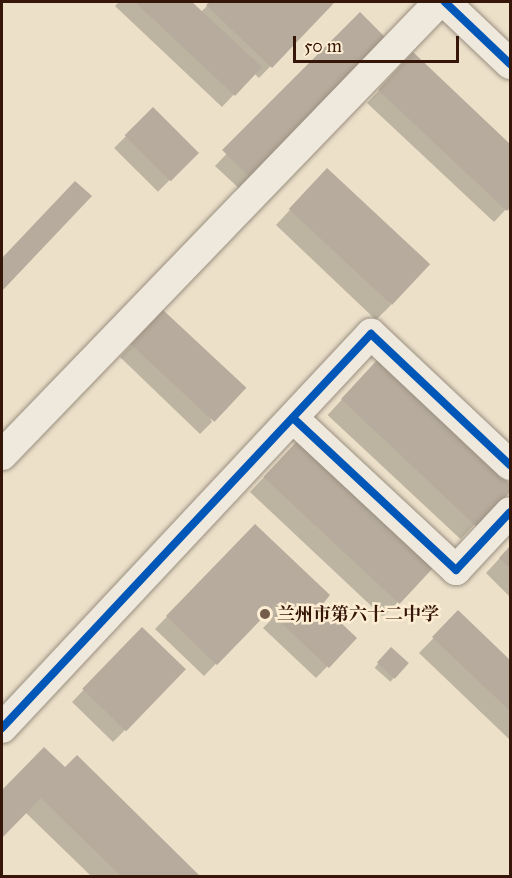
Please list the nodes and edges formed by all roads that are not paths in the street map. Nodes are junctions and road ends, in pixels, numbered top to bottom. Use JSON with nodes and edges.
{"nodes":[{"id":1,"x":439,"y":2,"type":"edge"},
{"id":2,"x":445,"y":2,"type":"edge"},
{"id":3,"x":510,"y":64,"type":"edge"},
{"id":4,"x":293,"y":418,"type":"junction"},
{"id":5,"x":2,"y":454,"type":"edge"},
{"id":6,"x":510,"y":465,"type":"edge"},
{"id":7,"x":510,"y":512,"type":"edge"},
{"id":8,"x":2,"y":728,"type":"edge"}],
"edges":[{"from":1,"to":5,"type":"street"},
{"from":2,"to":3,"type":"street"},
{"from":4,"to":6,"type":"street"},
{"from":4,"to":7,"type":"street"},
{"from":4,"to":8,"type":"street"}]}
